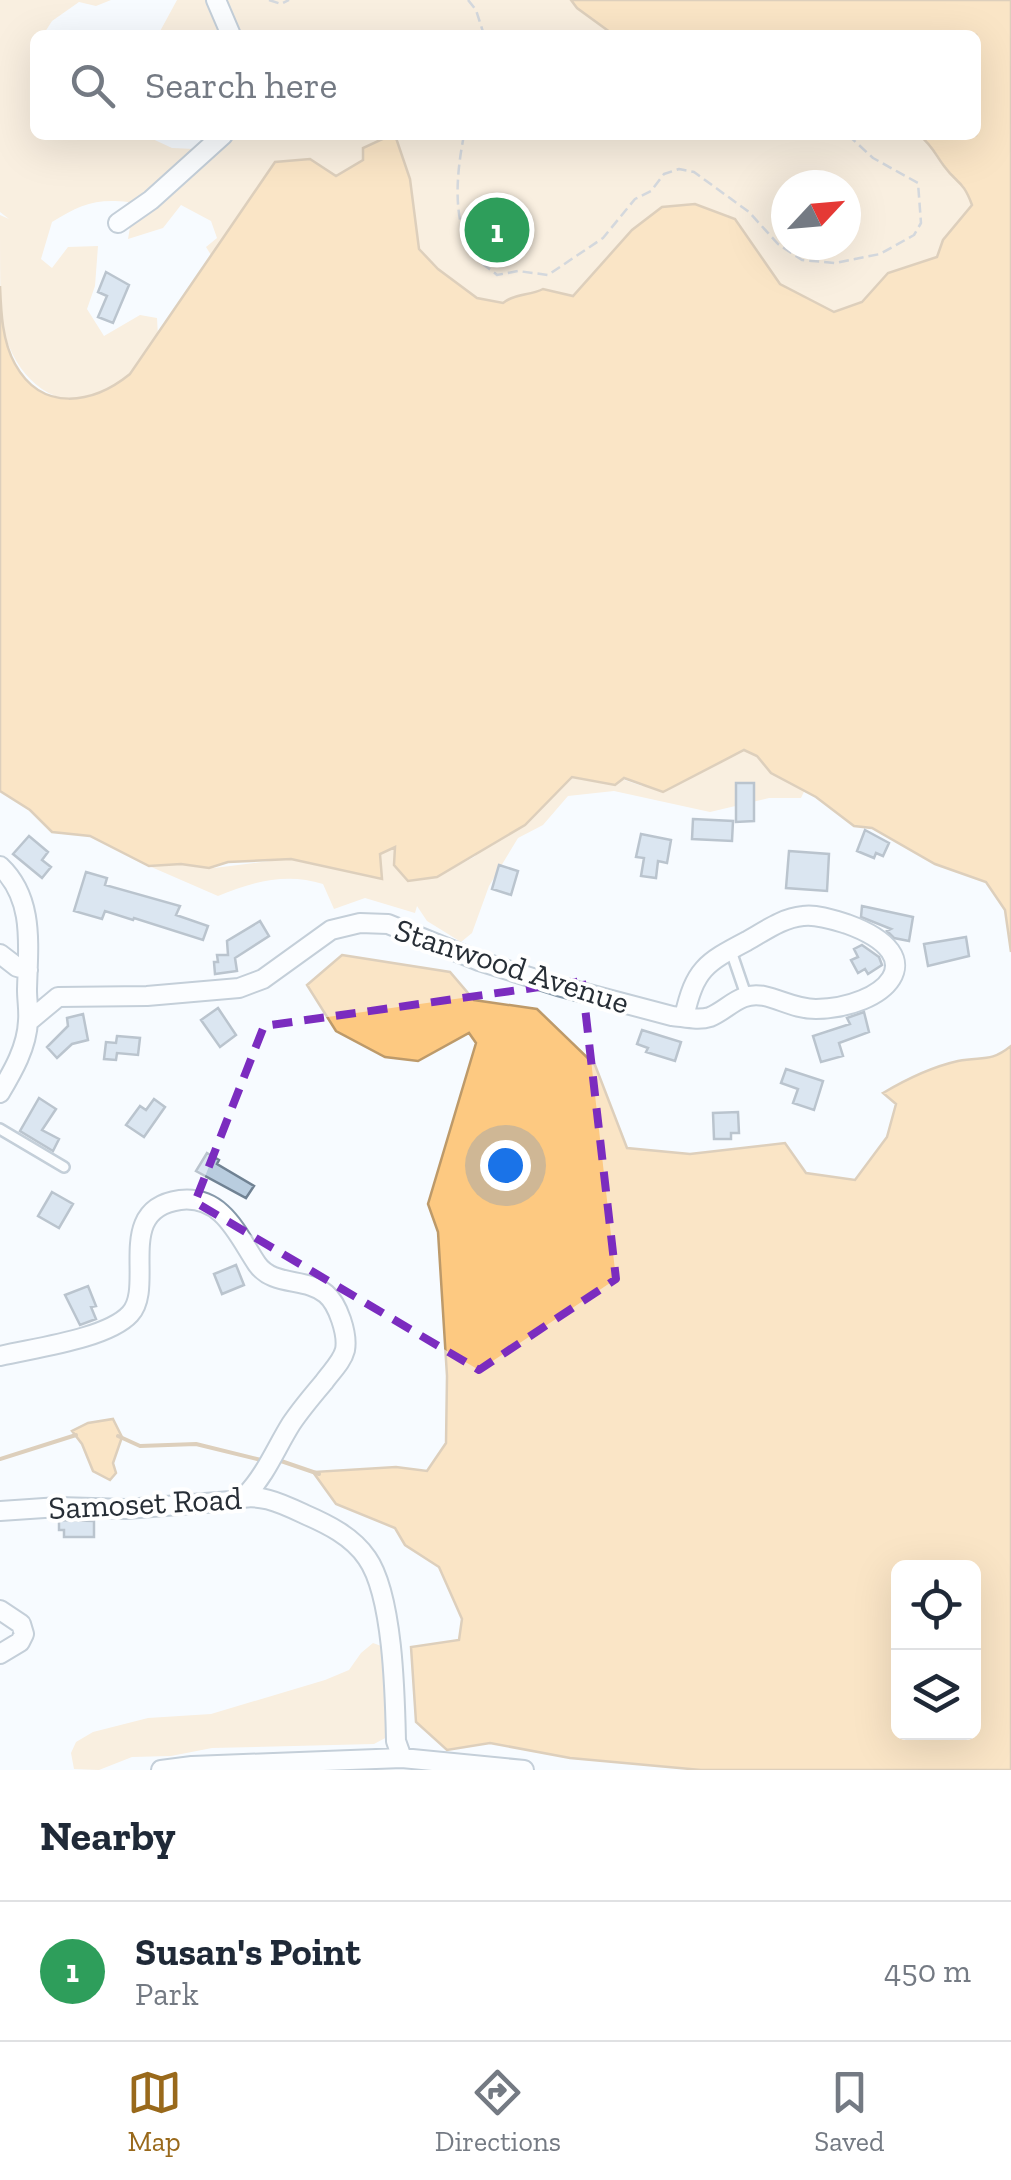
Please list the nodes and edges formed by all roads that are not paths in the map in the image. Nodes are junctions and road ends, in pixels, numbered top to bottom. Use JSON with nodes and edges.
{"nodes":[{"id":1,"x":216,"y":0,"type":"edge"},
{"id":2,"x":229,"y":30,"type":"edge"},
{"id":3,"x":217,"y":140,"type":"edge"},
{"id":4,"x":118,"y":224,"type":"dead end"},
{"id":5,"x":0,"y":866,"type":"edge"},
{"id":6,"x":730,"y":948,"type":"junction"},
{"id":7,"x":0,"y":954,"type":"edge"},
{"id":8,"x":28,"y":970,"type":"junction"},
{"id":9,"x":746,"y":996,"type":"junction"},
{"id":10,"x":58,"y":997,"type":"junction"},
{"id":11,"x":684,"y":1017,"type":"junction"},
{"id":12,"x":28,"y":1022,"type":"junction"},
{"id":13,"x":0,"y":1093,"type":"edge"},
{"id":14,"x":0,"y":1129,"type":"edge"},
{"id":15,"x":64,"y":1167,"type":"dead end"},
{"id":16,"x":0,"y":1356,"type":"edge"},
{"id":17,"x":246,"y":1495,"type":"junction"},
{"id":18,"x":0,"y":1511,"type":"edge"},
{"id":19,"x":0,"y":1610,"type":"edge"},
{"id":20,"x":0,"y":1654,"type":"edge"},
{"id":21,"x":402,"y":1758,"type":"junction"},
{"id":22,"x":162,"y":1770,"type":"edge"},
{"id":23,"x":524,"y":1770,"type":"edge"}],
"edges":[{"from":1,"to":2,"type":"street"},
{"from":3,"to":4,"type":"street"},
{"from":5,"to":8,"type":"street"},
{"from":6,"to":9,"type":"lane"},
{"from":6,"to":9,"type":"street"},
{"from":6,"to":11,"type":"street"},
{"from":7,"to":8,"type":"street"},
{"from":8,"to":10,"type":"street"},
{"from":8,"to":12,"type":"street"},
{"from":9,"to":11,"type":"street"},
{"from":10,"to":11,"type":"street","name":"Stanwood Avenue"},
{"from":10,"to":12,"type":"street"},
{"from":12,"to":13,"type":"street"},
{"from":14,"to":15,"type":"lane"},
{"from":16,"to":17,"type":"street"},
{"from":17,"to":18,"type":"street","name":"Samoset Road"},
{"from":17,"to":21,"type":"street","name":"Samoset Road"},
{"from":19,"to":20,"type":"street"},
{"from":21,"to":22,"type":"street"},
{"from":21,"to":23,"type":"street"}]}
